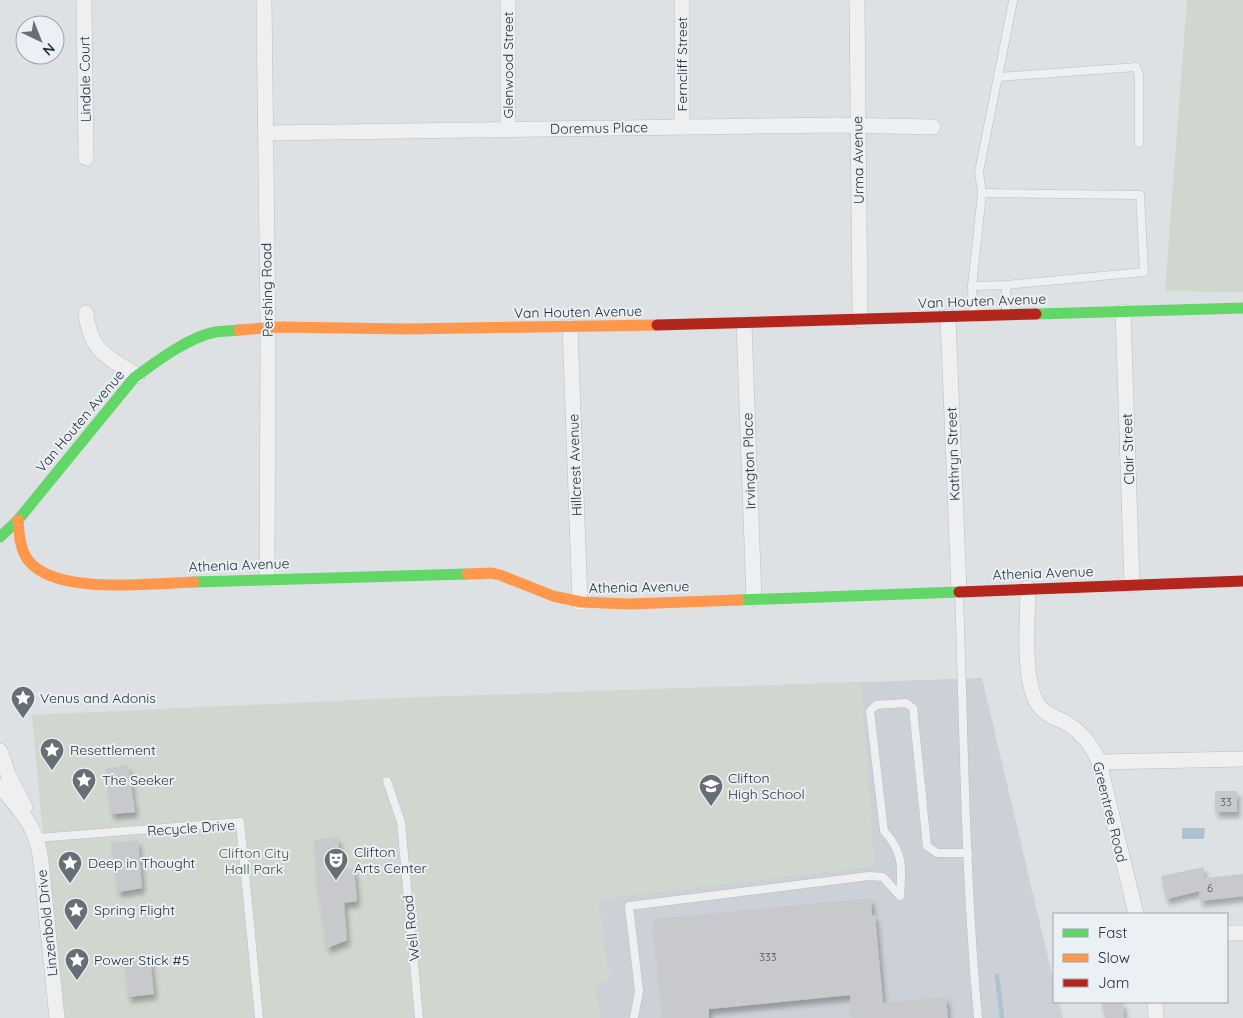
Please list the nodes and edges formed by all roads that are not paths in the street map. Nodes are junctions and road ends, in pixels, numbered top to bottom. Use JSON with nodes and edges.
{"nodes":[{"id":1,"x":84,"y":0,"type":"edge"},
{"id":2,"x":264,"y":0,"type":"edge"},
{"id":3,"x":508,"y":0,"type":"edge"},
{"id":4,"x":682,"y":0,"type":"edge"},
{"id":5,"x":857,"y":0,"type":"edge"},
{"id":6,"x":1013,"y":2,"type":"dead end"},
{"id":7,"x":998,"y":77,"type":"junction"},
{"id":8,"x":858,"y":125,"type":"junction"},
{"id":9,"x":682,"y":127,"type":"junction"},
{"id":10,"x":933,"y":127,"type":"dead end"},
{"id":11,"x":508,"y":130,"type":"junction"},
{"id":12,"x":266,"y":133,"type":"junction"},
{"id":13,"x":1139,"y":143,"type":"dead end"},
{"id":14,"x":86,"y":158,"type":"dead end"},
{"id":15,"x":982,"y":193,"type":"junction"},
{"id":16,"x":1006,"y":285,"type":"junction"},
{"id":17,"x":972,"y":286,"type":"junction"},
{"id":18,"x":1243,"y":308,"type":"edge"},
{"id":19,"x":1123,"y":312,"type":"junction"},
{"id":20,"x":86,"y":313,"type":"dead end"},
{"id":21,"x":1006,"y":316,"type":"junction"},
{"id":22,"x":973,"y":317,"type":"junction"},
{"id":23,"x":948,"y":318,"type":"junction"},
{"id":24,"x":860,"y":320,"type":"junction"},
{"id":25,"x":744,"y":323,"type":"junction"},
{"id":26,"x":570,"y":327,"type":"junction"},
{"id":27,"x":268,"y":328,"type":"junction"},
{"id":28,"x":138,"y":376,"type":"junction"},
{"id":29,"x":18,"y":520,"type":"junction"},
{"id":30,"x":0,"y":537,"type":"edge"},
{"id":31,"x":267,"y":579,"type":"junction"},
{"id":32,"x":1243,"y":582,"type":"edge"},
{"id":33,"x":1132,"y":585,"type":"junction"},
{"id":34,"x":1028,"y":588,"type":"junction"},
{"id":35,"x":958,"y":591,"type":"junction"},
{"id":36,"x":754,"y":599,"type":"junction"},
{"id":37,"x":580,"y":603,"type":"junction"},
{"id":38,"x":0,"y":751,"type":"edge"},
{"id":39,"x":1243,"y":759,"type":"edge"},
{"id":40,"x":1098,"y":762,"type":"junction"},
{"id":41,"x":387,"y":781,"type":"dead end"},
{"id":42,"x":0,"y":786,"type":"edge"},
{"id":43,"x":35,"y":834,"type":"junction"},
{"id":44,"x":968,"y":853,"type":"junction"},
{"id":45,"x":1136,"y":913,"type":"edge"},
{"id":46,"x":1228,"y":932,"type":"edge"},
{"id":47,"x":1243,"y":932,"type":"edge"},
{"id":48,"x":1155,"y":1003,"type":"edge"},
{"id":49,"x":58,"y":1018,"type":"edge"},
{"id":50,"x":258,"y":1018,"type":"edge"},
{"id":51,"x":419,"y":1018,"type":"edge"},
{"id":52,"x":634,"y":1018,"type":"edge"},
{"id":53,"x":978,"y":1018,"type":"edge"},
{"id":54,"x":1156,"y":1018,"type":"edge"}],
"edges":[{"from":1,"to":14,"type":"street","name":"Lindale Court"},
{"from":2,"to":12,"type":"street","name":"Pershing Road"},
{"from":3,"to":11,"type":"street","name":"Glenwood Street"},
{"from":4,"to":9,"type":"street","name":"Ferncliff Street"},
{"from":5,"to":8,"type":"street","name":"Urma Avenue"},
{"from":6,"to":7,"type":"lane"},
{"from":7,"to":13,"type":"lane"},
{"from":7,"to":15,"type":"lane"},
{"from":8,"to":9,"type":"street","name":"Doremus Place"},
{"from":8,"to":10,"type":"street","name":"Doremus Place"},
{"from":8,"to":24,"type":"street","name":"Urma Avenue"},
{"from":9,"to":11,"type":"street","name":"Doremus Place"},
{"from":11,"to":12,"type":"street","name":"Doremus Place"},
{"from":12,"to":27,"type":"street","name":"Pershing Road"},
{"from":15,"to":16,"type":"lane"},
{"from":15,"to":17,"type":"lane"},
{"from":16,"to":17,"type":"lane"},
{"from":16,"to":21,"type":"lane"},
{"from":17,"to":22,"type":"lane"},
{"from":18,"to":19,"type":"main road","name":"Van Houten Avenue"},
{"from":19,"to":21,"type":"main road","name":"Van Houten Avenue"},
{"from":19,"to":33,"type":"street","name":"Clair Street"},
{"from":20,"to":28,"type":"street"},
{"from":21,"to":22,"type":"main road","name":"Van Houten Avenue"},
{"from":22,"to":23,"type":"main road","name":"Van Houten Avenue"},
{"from":23,"to":24,"type":"main road","name":"Van Houten Avenue"},
{"from":23,"to":35,"type":"street","name":"Kathryn Street"},
{"from":24,"to":25,"type":"main road","name":"Van Houten Avenue"},
{"from":25,"to":26,"type":"main road","name":"Van Houten Avenue"},
{"from":25,"to":36,"type":"street","name":"Irvington Place"},
{"from":26,"to":27,"type":"main road","name":"Van Houten Avenue"},
{"from":26,"to":37,"type":"street","name":"Hillcrest Avenue"},
{"from":27,"to":28,"type":"main road","name":"Van Houten Avenue"},
{"from":27,"to":31,"type":"street","name":"Pershing Road"},
{"from":28,"to":29,"type":"main road","name":"Van Houten Avenue"},
{"from":29,"to":30,"type":"main road","name":"Van Houten Avenue"},
{"from":29,"to":31,"type":"main road","name":"Athenia Avenue"},
{"from":31,"to":37,"type":"main road","name":"Athenia Avenue"},
{"from":32,"to":33,"type":"main road","name":"Athenia Avenue"},
{"from":33,"to":34,"type":"main road","name":"Athenia Avenue"},
{"from":34,"to":35,"type":"main road","name":"Athenia Avenue"},
{"from":34,"to":40,"type":"street","name":"Greentree Road"},
{"from":35,"to":36,"type":"main road","name":"Athenia Avenue"},
{"from":35,"to":44,"type":"lane"},
{"from":36,"to":37,"type":"main road","name":"Athenia Avenue"},
{"from":38,"to":43,"type":"street","name":"Linzenbold Drive"},
{"from":39,"to":40,"type":"street"},
{"from":40,"to":45,"type":"street","name":"Greentree Road"},
{"from":41,"to":51,"type":"lane","name":"Well Road"},
{"from":42,"to":43,"type":"street","name":"Linzenbold Drive"},
{"from":43,"to":49,"type":"street","name":"Linzenbold Drive"},
{"from":43,"to":50,"type":"lane","name":"Recycle Drive"},
{"from":44,"to":52,"type":"lane"},
{"from":44,"to":53,"type":"lane"},
{"from":46,"to":47,"type":"street"},
{"from":48,"to":54,"type":"street"}]}
